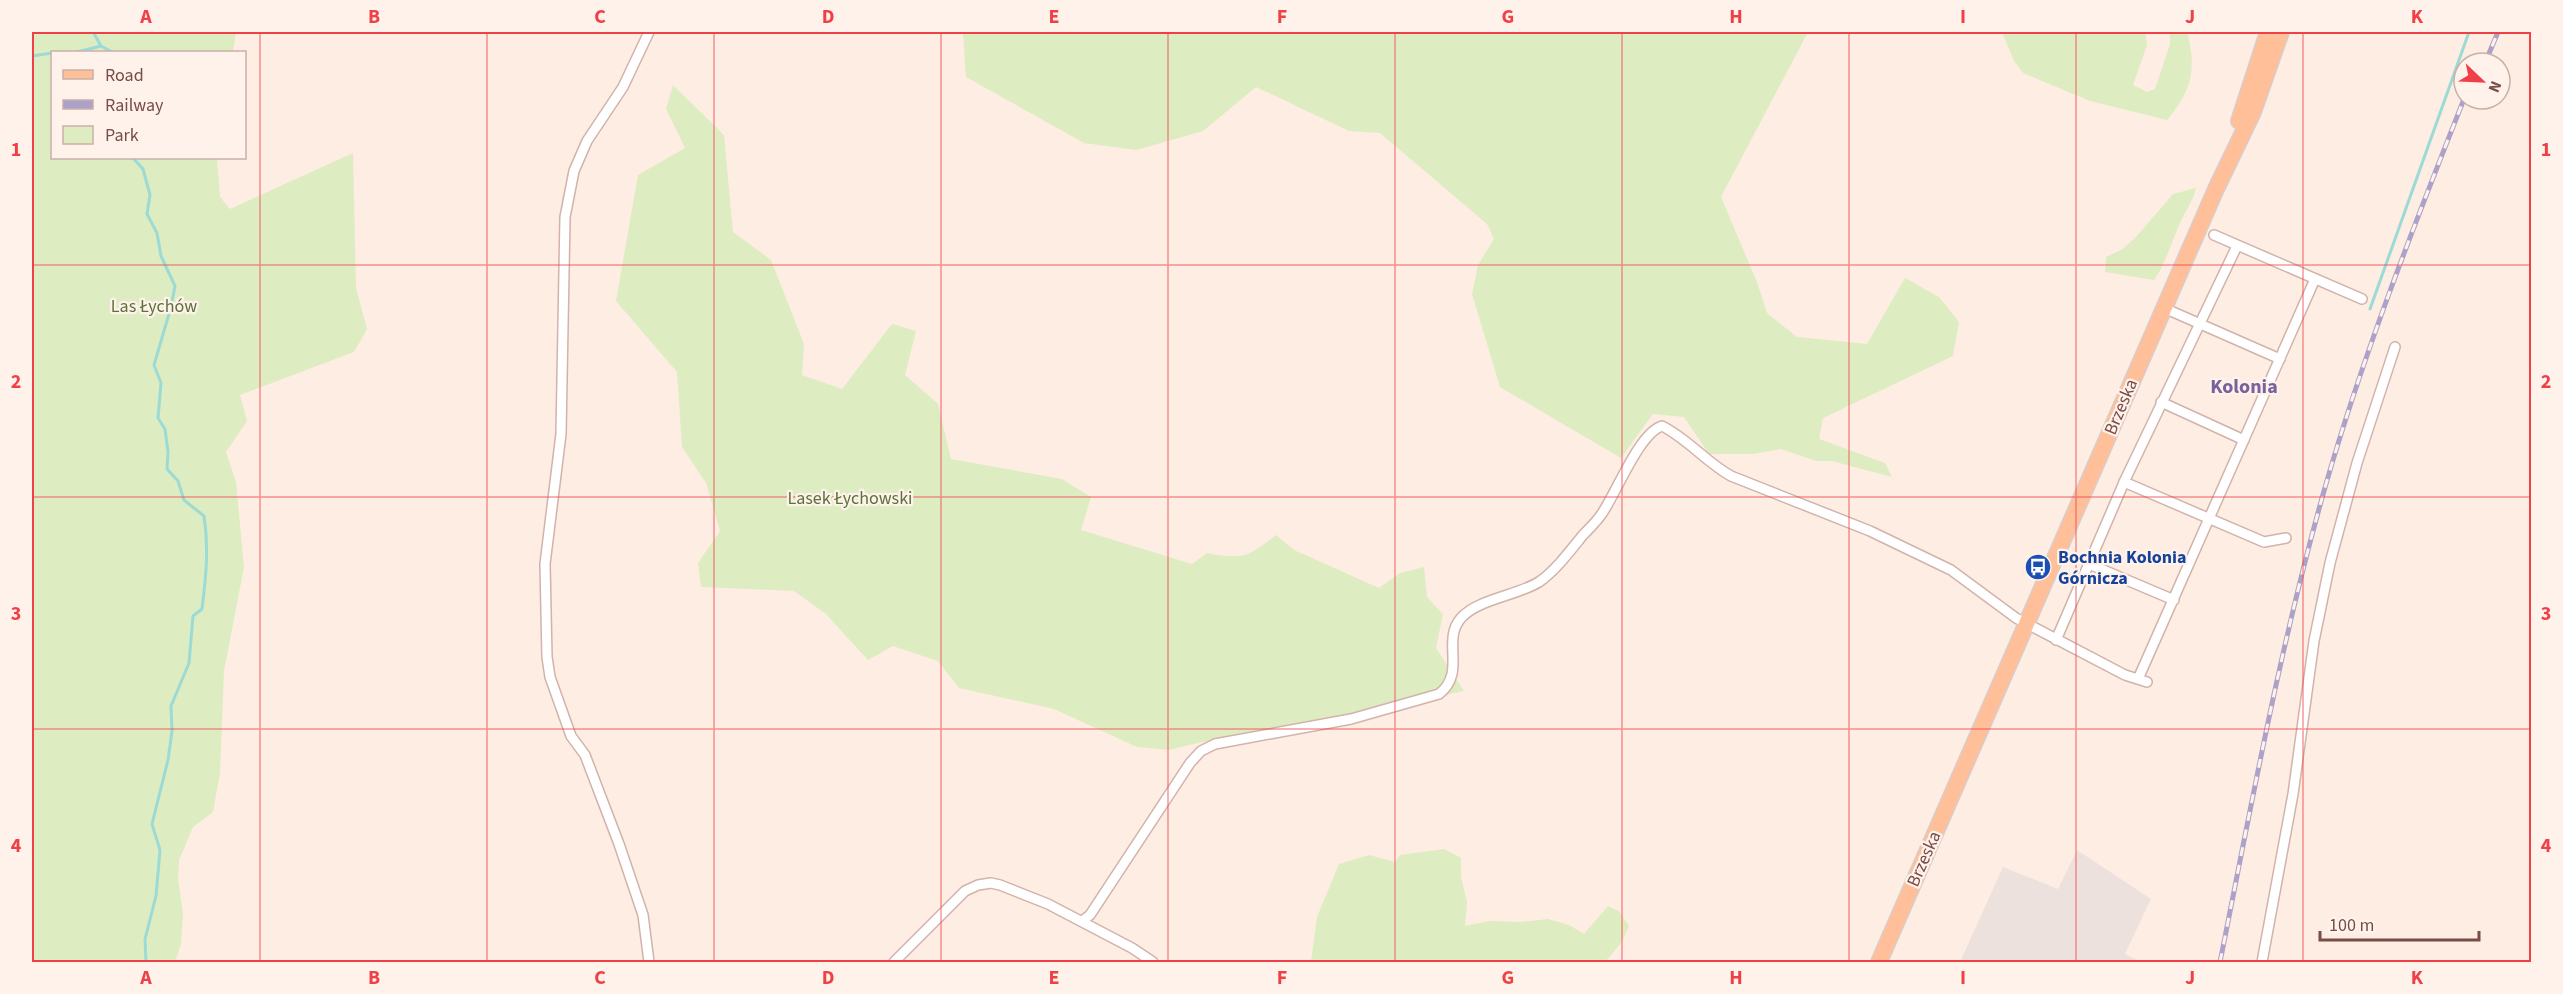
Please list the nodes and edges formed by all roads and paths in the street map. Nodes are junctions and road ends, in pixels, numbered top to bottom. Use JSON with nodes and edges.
{"nodes":[{"id":1,"x":649,"y":32,"type":"edge"},
{"id":2,"x":2268,"y":32,"type":"edge"},
{"id":3,"x":2281,"y":32,"type":"edge"},
{"id":4,"x":2216,"y":189,"type":"junction"},
{"id":5,"x":2214,"y":235,"type":"dead end"},
{"id":6,"x":2237,"y":246,"type":"junction"},
{"id":7,"x":2315,"y":279,"type":"junction"},
{"id":8,"x":2362,"y":299,"type":"dead end"},
{"id":9,"x":2164,"y":308,"type":"junction"},
{"id":10,"x":2199,"y":322,"type":"junction"},
{"id":11,"x":2395,"y":347,"type":"dead end"},
{"id":12,"x":2280,"y":358,"type":"junction"},
{"id":13,"x":2161,"y":402,"type":"junction"},
{"id":14,"x":2244,"y":440,"type":"junction"},
{"id":15,"x":2124,"y":482,"type":"junction"},
{"id":16,"x":2210,"y":518,"type":"junction"},
{"id":17,"x":2286,"y":538,"type":"dead end"},
{"id":18,"x":2089,"y":564,"type":"junction"},
{"id":19,"x":2174,"y":600,"type":"junction"},
{"id":20,"x":2027,"y":624,"type":"junction"},
{"id":21,"x":2056,"y":640,"type":"junction"},
{"id":22,"x":1082,"y":921,"type":"junction"},
{"id":23,"x":649,"y":963,"type":"edge"},
{"id":24,"x":894,"y":963,"type":"edge"},
{"id":25,"x":1153,"y":963,"type":"edge"},
{"id":26,"x":1880,"y":963,"type":"edge"},
{"id":27,"x":2262,"y":963,"type":"edge"}],
"edges":[{"from":1,"to":23,"type":"street"},
{"from":2,"to":4,"type":"main road","name":"Brzeska"},
{"from":3,"to":4,"type":"main road","name":"Brzeska"},
{"from":4,"to":9,"type":"main road","name":"Brzeska"},
{"from":5,"to":6,"type":"street"},
{"from":6,"to":7,"type":"street"},
{"from":6,"to":10,"type":"street"},
{"from":7,"to":8,"type":"street"},
{"from":7,"to":12,"type":"street"},
{"from":9,"to":10,"type":"street"},
{"from":9,"to":20,"type":"main road","name":"Brzeska"},
{"from":10,"to":12,"type":"street"},
{"from":10,"to":13,"type":"street"},
{"from":11,"to":27,"type":"street"},
{"from":12,"to":14,"type":"street"},
{"from":13,"to":14,"type":"street"},
{"from":13,"to":15,"type":"street"},
{"from":14,"to":16,"type":"street"},
{"from":15,"to":16,"type":"street"},
{"from":15,"to":18,"type":"street"},
{"from":16,"to":17,"type":"street"},
{"from":16,"to":19,"type":"street"},
{"from":18,"to":19,"type":"street"},
{"from":18,"to":21,"type":"street"},
{"from":19,"to":21,"type":"street"},
{"from":20,"to":21,"type":"street"},
{"from":20,"to":22,"type":"street"},
{"from":20,"to":26,"type":"main road","name":"Brzeska"},
{"from":22,"to":24,"type":"street"},
{"from":22,"to":25,"type":"street"}]}
